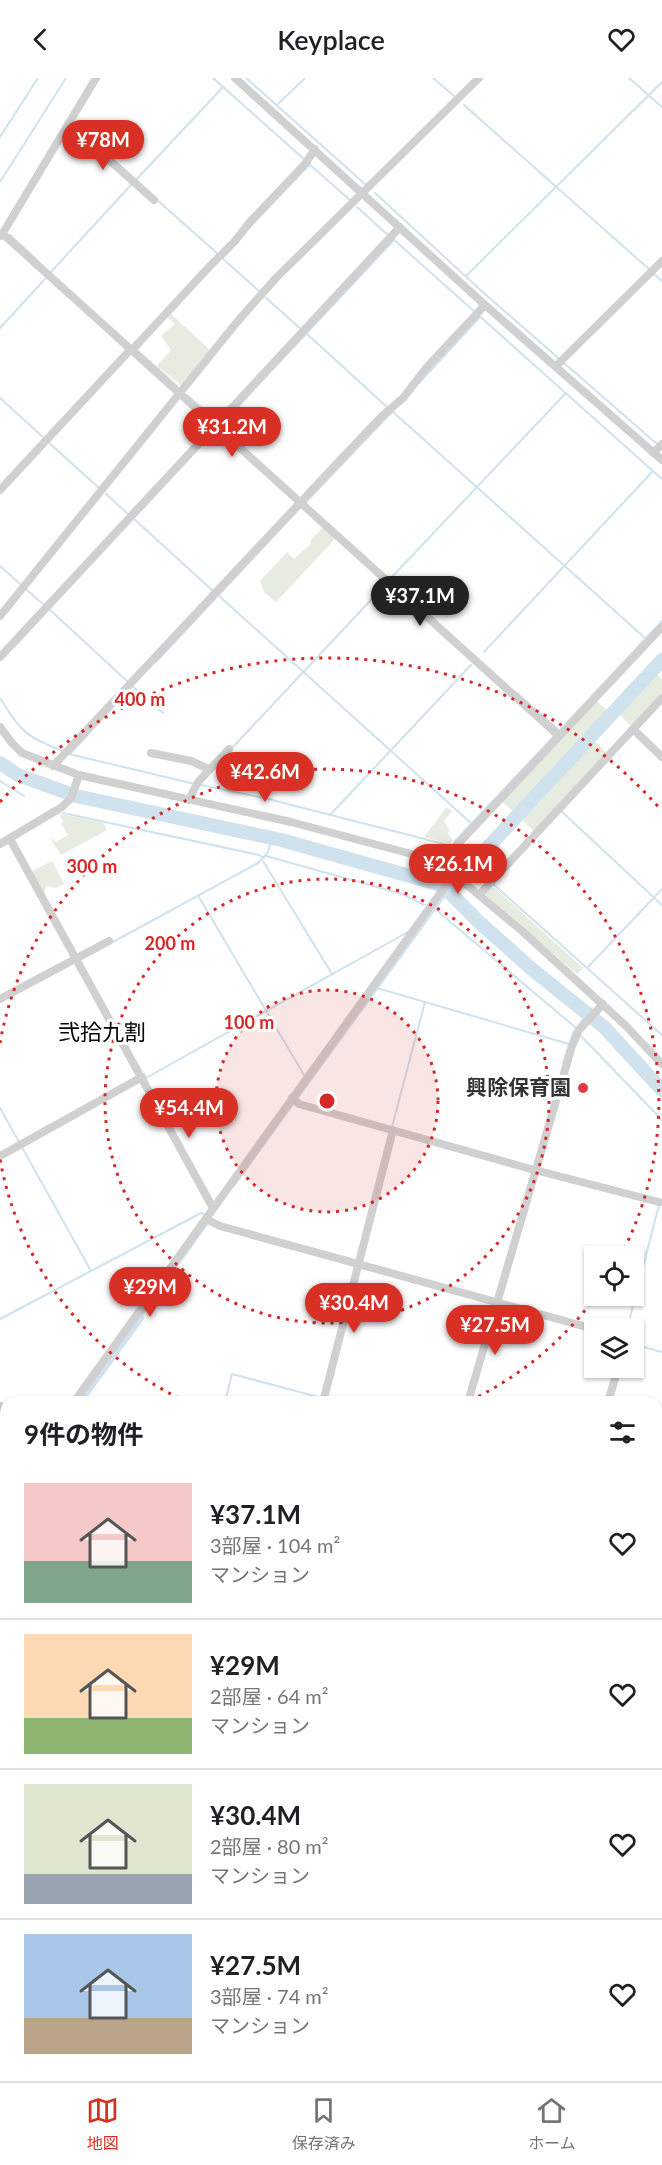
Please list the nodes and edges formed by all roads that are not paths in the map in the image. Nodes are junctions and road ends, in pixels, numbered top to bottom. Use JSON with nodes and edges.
{"nodes":[{"id":1,"x":96,"y":78,"type":"edge"},
{"id":2,"x":235,"y":78,"type":"edge"},
{"id":3,"x":479,"y":78,"type":"edge"},
{"id":4,"x":69,"y":124,"type":"junction"},
{"id":5,"x":315,"y":149,"type":"junction"},
{"id":6,"x":363,"y":193,"type":"junction"},
{"id":7,"x":154,"y":200,"type":"dead end"},
{"id":8,"x":0,"y":220,"type":"edge"},
{"id":9,"x":400,"y":227,"type":"junction"},
{"id":10,"x":3,"y":233,"type":"edge"},
{"id":11,"x":662,"y":261,"type":"edge"},
{"id":12,"x":485,"y":305,"type":"junction"},
{"id":13,"x":132,"y":350,"type":"junction"},
{"id":14,"x":560,"y":362,"type":"junction"},
{"id":15,"x":180,"y":393,"type":"junction"},
{"id":16,"x":216,"y":426,"type":"junction"},
{"id":17,"x":659,"y":447,"type":"edge"},
{"id":18,"x":662,"y":460,"type":"edge"},
{"id":19,"x":0,"y":490,"type":"edge"},
{"id":20,"x":301,"y":503,"type":"junction"},
{"id":21,"x":0,"y":616,"type":"edge"},
{"id":22,"x":662,"y":627,"type":"edge"},
{"id":23,"x":0,"y":657,"type":"edge"},
{"id":24,"x":662,"y":698,"type":"edge"},
{"id":25,"x":0,"y":727,"type":"edge"},
{"id":26,"x":634,"y":730,"type":"junction"},
{"id":27,"x":557,"y":734,"type":"junction"},
{"id":28,"x":228,"y":749,"type":"dead end"},
{"id":29,"x":151,"y":753,"type":"dead end"},
{"id":30,"x":662,"y":757,"type":"edge"},
{"id":31,"x":53,"y":766,"type":"junction"},
{"id":32,"x":209,"y":769,"type":"junction"},
{"id":33,"x":79,"y":775,"type":"junction"},
{"id":34,"x":189,"y":800,"type":"junction"},
{"id":35,"x":10,"y":838,"type":"junction"},
{"id":36,"x":0,"y":844,"type":"edge"},
{"id":37,"x":440,"y":863,"type":"junction"},
{"id":38,"x":452,"y":876,"type":"junction"},
{"id":39,"x":479,"y":895,"type":"junction"},
{"id":40,"x":109,"y":940,"type":"dead end"},
{"id":41,"x":77,"y":959,"type":"junction"},
{"id":42,"x":0,"y":999,"type":"edge"},
{"id":43,"x":603,"y":1004,"type":"junction"},
{"id":44,"x":661,"y":1062,"type":"edge"},
{"id":45,"x":143,"y":1078,"type":"junction"},
{"id":46,"x":295,"y":1100,"type":"junction"},
{"id":47,"x":392,"y":1130,"type":"junction"},
{"id":48,"x":0,"y":1156,"type":"edge"},
{"id":49,"x":536,"y":1170,"type":"junction"},
{"id":50,"x":659,"y":1202,"type":"dead end"},
{"id":51,"x":213,"y":1208,"type":"junction"},
{"id":52,"x":208,"y":1220,"type":"junction"},
{"id":53,"x":359,"y":1264,"type":"junction"},
{"id":54,"x":497,"y":1302,"type":"junction"},
{"id":55,"x":584,"y":1326,"type":"edge"},
{"id":56,"x":615,"y":1378,"type":"edge"},
{"id":57,"x":78,"y":1396,"type":"edge"},
{"id":58,"x":324,"y":1396,"type":"edge"},
{"id":59,"x":470,"y":1396,"type":"edge"},
{"id":60,"x":610,"y":1396,"type":"edge"}],
"edges":[{"from":1,"to":4,"type":"street"},
{"from":2,"to":5,"type":"street"},
{"from":3,"to":6,"type":"street"},
{"from":4,"to":7,"type":"street"},
{"from":4,"to":10,"type":"street"},
{"from":5,"to":6,"type":"street"},
{"from":5,"to":13,"type":"street"},
{"from":6,"to":9,"type":"street"},
{"from":6,"to":15,"type":"street"},
{"from":8,"to":10,"type":"street"},
{"from":9,"to":12,"type":"street"},
{"from":9,"to":16,"type":"street"},
{"from":10,"to":13,"type":"street"},
{"from":11,"to":14,"type":"street"},
{"from":12,"to":14,"type":"street"},
{"from":12,"to":20,"type":"street"},
{"from":13,"to":15,"type":"street"},
{"from":13,"to":19,"type":"street"},
{"from":14,"to":17,"type":"street"},
{"from":15,"to":16,"type":"street"},
{"from":15,"to":21,"type":"street"},
{"from":16,"to":20,"type":"street"},
{"from":16,"to":23,"type":"street"},
{"from":17,"to":18,"type":"street"},
{"from":20,"to":27,"type":"street"},
{"from":20,"to":31,"type":"street"},
{"from":22,"to":27,"type":"street"},
{"from":24,"to":26,"type":"street"},
{"from":25,"to":31,"type":"street"},
{"from":26,"to":30,"type":"street"},
{"from":26,"to":39,"type":"street"},
{"from":27,"to":37,"type":"street"},
{"from":28,"to":32,"type":"street"},
{"from":29,"to":32,"type":"street"},
{"from":31,"to":33,"type":"street"},
{"from":32,"to":34,"type":"street"},
{"from":33,"to":34,"type":"street"},
{"from":33,"to":35,"type":"street"},
{"from":34,"to":37,"type":"street"},
{"from":35,"to":36,"type":"street"},
{"from":35,"to":41,"type":"street"},
{"from":37,"to":38,"type":"street"},
{"from":38,"to":39,"type":"street"},
{"from":38,"to":46,"type":"street"},
{"from":39,"to":43,"type":"street"},
{"from":40,"to":41,"type":"street"},
{"from":41,"to":42,"type":"street"},
{"from":41,"to":45,"type":"street"},
{"from":43,"to":44,"type":"street"},
{"from":43,"to":49,"type":"street"},
{"from":45,"to":48,"type":"street"},
{"from":45,"to":51,"type":"street"},
{"from":46,"to":47,"type":"street"},
{"from":46,"to":51,"type":"street"},
{"from":47,"to":49,"type":"street"},
{"from":47,"to":53,"type":"street"},
{"from":49,"to":50,"type":"street"},
{"from":49,"to":54,"type":"street"},
{"from":51,"to":52,"type":"street"},
{"from":52,"to":53,"type":"street"},
{"from":52,"to":57,"type":"street"},
{"from":53,"to":54,"type":"street"},
{"from":53,"to":58,"type":"street"},
{"from":54,"to":55,"type":"street"},
{"from":54,"to":59,"type":"street"},
{"from":56,"to":60,"type":"street"}]}
